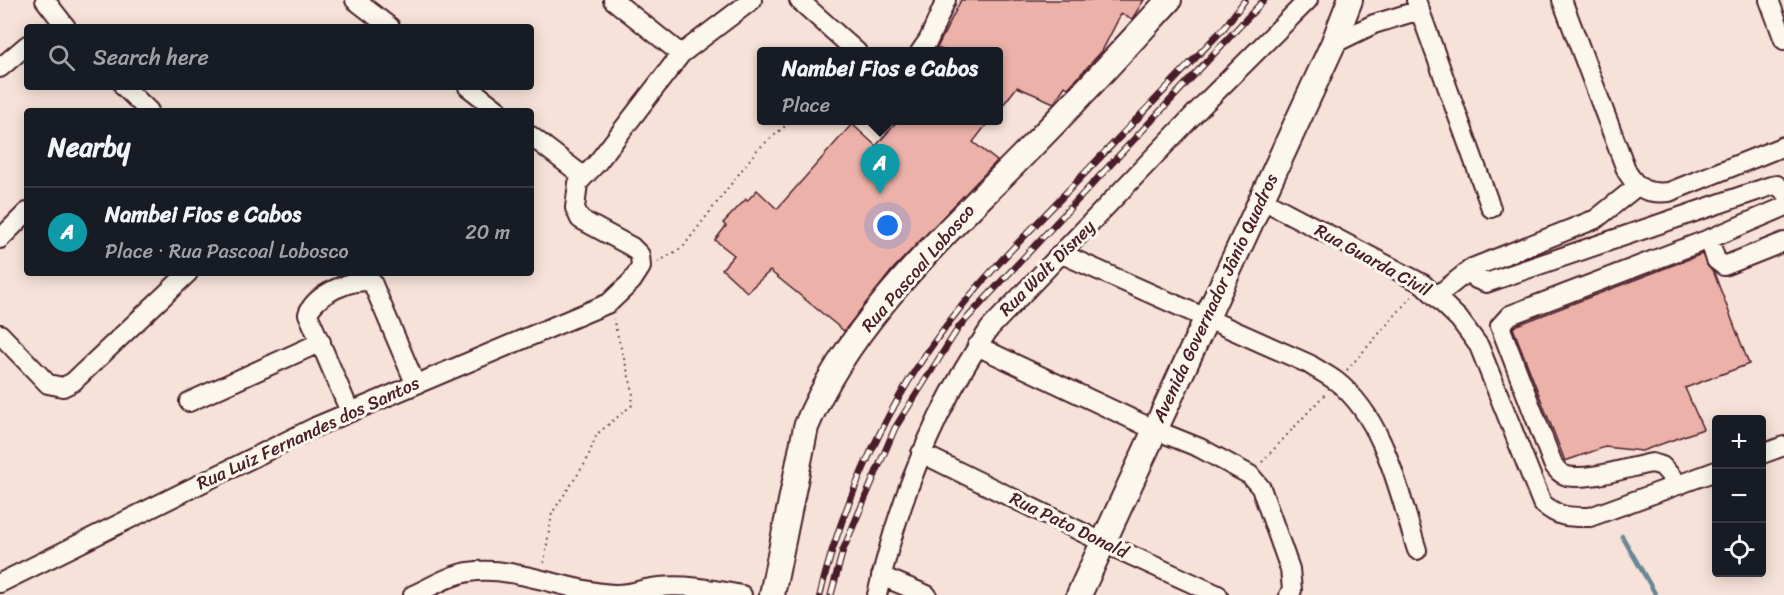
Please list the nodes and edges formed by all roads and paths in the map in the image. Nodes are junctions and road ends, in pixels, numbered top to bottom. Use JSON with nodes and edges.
{"nodes":[{"id":1,"x":45,"y":0,"type":"edge"},
{"id":2,"x":355,"y":0,"type":"edge"},
{"id":3,"x":614,"y":0,"type":"edge"},
{"id":4,"x":752,"y":0,"type":"edge"},
{"id":5,"x":799,"y":0,"type":"edge"},
{"id":6,"x":945,"y":0,"type":"edge"},
{"id":7,"x":1169,"y":0,"type":"edge"},
{"id":8,"x":1308,"y":0,"type":"edge"},
{"id":9,"x":1350,"y":0,"type":"edge"},
{"id":10,"x":1562,"y":0,"type":"edge"},
{"id":11,"x":1769,"y":0,"type":"edge"},
{"id":12,"x":1418,"y":5,"type":"edge"},
{"id":13,"x":57,"y":24,"type":"edge"},
{"id":14,"x":386,"y":24,"type":"edge"},
{"id":15,"x":1784,"y":40,"type":"edge"},
{"id":16,"x":1333,"y":44,"type":"junction"},
{"id":17,"x":852,"y":47,"type":"edge"},
{"id":18,"x":923,"y":47,"type":"edge"},
{"id":19,"x":24,"y":48,"type":"edge"},
{"id":20,"x":681,"y":54,"type":"junction"},
{"id":21,"x":0,"y":68,"type":"edge"},
{"id":22,"x":126,"y":90,"type":"edge"},
{"id":23,"x":472,"y":90,"type":"edge"},
{"id":24,"x":138,"y":108,"type":"edge"},
{"id":25,"x":495,"y":108,"type":"edge"},
{"id":26,"x":786,"y":125,"type":"edge"},
{"id":27,"x":534,"y":138,"type":"edge"},
{"id":28,"x":1784,"y":146,"type":"edge"},
{"id":29,"x":583,"y":176,"type":"junction"},
{"id":30,"x":1632,"y":179,"type":"junction"},
{"id":31,"x":1784,"y":191,"type":"edge"},
{"id":32,"x":1261,"y":199,"type":"junction"},
{"id":33,"x":1784,"y":207,"type":"edge"},
{"id":34,"x":1491,"y":208,"type":"dead end"},
{"id":35,"x":24,"y":215,"type":"edge"},
{"id":36,"x":1570,"y":231,"type":"junction"},
{"id":37,"x":0,"y":239,"type":"edge"},
{"id":38,"x":1709,"y":239,"type":"junction"},
{"id":39,"x":1784,"y":242,"type":"edge"},
{"id":40,"x":1580,"y":250,"type":"junction"},
{"id":41,"x":1062,"y":254,"type":"junction"},
{"id":42,"x":641,"y":267,"type":"junction"},
{"id":43,"x":1472,"y":268,"type":"junction"},
{"id":44,"x":185,"y":276,"type":"edge"},
{"id":45,"x":1437,"y":296,"type":"junction"},
{"id":46,"x":615,"y":298,"type":"junction"},
{"id":47,"x":1207,"y":317,"type":"junction"},
{"id":48,"x":0,"y":334,"type":"edge"},
{"id":49,"x":321,"y":342,"type":"junction"},
{"id":50,"x":977,"y":346,"type":"junction"},
{"id":51,"x":415,"y":383,"type":"junction"},
{"id":52,"x":189,"y":402,"type":"dead end"},
{"id":53,"x":350,"y":412,"type":"junction"},
{"id":54,"x":1153,"y":429,"type":"junction"},
{"id":55,"x":1784,"y":446,"type":"edge"},
{"id":56,"x":1766,"y":452,"type":"edge"},
{"id":57,"x":921,"y":453,"type":"junction"},
{"id":58,"x":1712,"y":472,"type":"edge"},
{"id":59,"x":1679,"y":484,"type":"junction"},
{"id":60,"x":1104,"y":543,"type":"junction"},
{"id":61,"x":1417,"y":550,"type":"dead end"},
{"id":62,"x":881,"y":576,"type":"junction"},
{"id":63,"x":542,"y":581,"type":"junction"},
{"id":64,"x":0,"y":583,"type":"edge"},
{"id":65,"x":447,"y":587,"type":"edge"},
{"id":66,"x":1291,"y":593,"type":"edge"},
{"id":67,"x":635,"y":594,"type":"edge"},
{"id":68,"x":413,"y":595,"type":"edge"},
{"id":69,"x":742,"y":595,"type":"edge"},
{"id":70,"x":772,"y":595,"type":"edge"},
{"id":71,"x":877,"y":595,"type":"edge"},
{"id":72,"x":927,"y":595,"type":"edge"},
{"id":73,"x":1078,"y":595,"type":"edge"},
{"id":74,"x":1218,"y":595,"type":"edge"}],
"edges":[{"from":1,"to":13,"type":"street"},
{"from":2,"to":14,"type":"street"},
{"from":3,"to":20,"type":"street"},
{"from":4,"to":20,"type":"street"},
{"from":5,"to":17,"type":"street"},
{"from":6,"to":18,"type":"street"},
{"from":7,"to":70,"type":"main road","name":"Rua Pascoal Lobosco"},
{"from":8,"to":41,"type":"street","name":"Rua Walt Disney"},
{"from":9,"to":16,"type":"main road","name":"Avenida Governador Jânio Quadros"},
{"from":10,"to":30,"type":"street"},
{"from":11,"to":15,"type":"street"},
{"from":12,"to":16,"type":"street"},
{"from":12,"to":34,"type":"street"},
{"from":16,"to":32,"type":"main road","name":"Avenida Governador Jânio Quadros"},
{"from":19,"to":21,"type":"street"},
{"from":20,"to":29,"type":"street"},
{"from":22,"to":24,"type":"street"},
{"from":23,"to":25,"type":"street"},
{"from":26,"to":42,"type":"path"},
{"from":27,"to":29,"type":"street"},
{"from":28,"to":30,"type":"street"},
{"from":29,"to":42,"type":"street"},
{"from":30,"to":36,"type":"street"},
{"from":31,"to":40,"type":"street"},
{"from":32,"to":45,"type":"street","name":"Rua Guarda Civil"},
{"from":32,"to":47,"type":"main road","name":"Avenida Governador Jânio Quadros"},
{"from":33,"to":38,"type":"street"},
{"from":35,"to":37,"type":"street"},
{"from":36,"to":40,"type":"street"},
{"from":36,"to":43,"type":"street"},
{"from":38,"to":39,"type":"street"},
{"from":38,"to":59,"type":"street"},
{"from":40,"to":43,"type":"street"},
{"from":41,"to":47,"type":"street"},
{"from":41,"to":50,"type":"street","name":"Rua Walt Disney"},
{"from":42,"to":46,"type":"street"},
{"from":43,"to":45,"type":"street"},
{"from":44,"to":48,"type":"street"},
{"from":45,"to":59,"type":"street","name":"Rua Guarda Civil"},
{"from":46,"to":51,"type":"street","name":"Rua Luiz Fernandes dos Santos"},
{"from":46,"to":63,"type":"path"},
{"from":47,"to":54,"type":"main road","name":"Avenida Governador Jânio Quadros"},
{"from":47,"to":61,"type":"street"},
{"from":49,"to":51,"type":"street"},
{"from":49,"to":52,"type":"street"},
{"from":49,"to":53,"type":"street"},
{"from":50,"to":54,"type":"street"},
{"from":50,"to":57,"type":"street","name":"Rua Walt Disney"},
{"from":51,"to":53,"type":"street","name":"Rua Luiz Fernandes dos Santos"},
{"from":53,"to":64,"type":"street","name":"Rua Luiz Fernandes dos Santos"},
{"from":54,"to":60,"type":"main road","name":"Avenida Governador Jânio Quadros"},
{"from":54,"to":66,"type":"street"},
{"from":55,"to":56,"type":"street"},
{"from":57,"to":60,"type":"street","name":"Rua Pato Donald"},
{"from":57,"to":62,"type":"street","name":"Rua Walt Disney"},
{"from":58,"to":59,"type":"street"},
{"from":60,"to":73,"type":"main road","name":"Avenida Governador Jânio Quadros"},
{"from":60,"to":74,"type":"street","name":"Rua Pato Donald"},
{"from":62,"to":71,"type":"street","name":"Rua Walt Disney"},
{"from":62,"to":72,"type":"street"},
{"from":63,"to":65,"type":"street"},
{"from":63,"to":67,"type":"street"},
{"from":65,"to":68,"type":"street"},
{"from":67,"to":69,"type":"street"}]}
